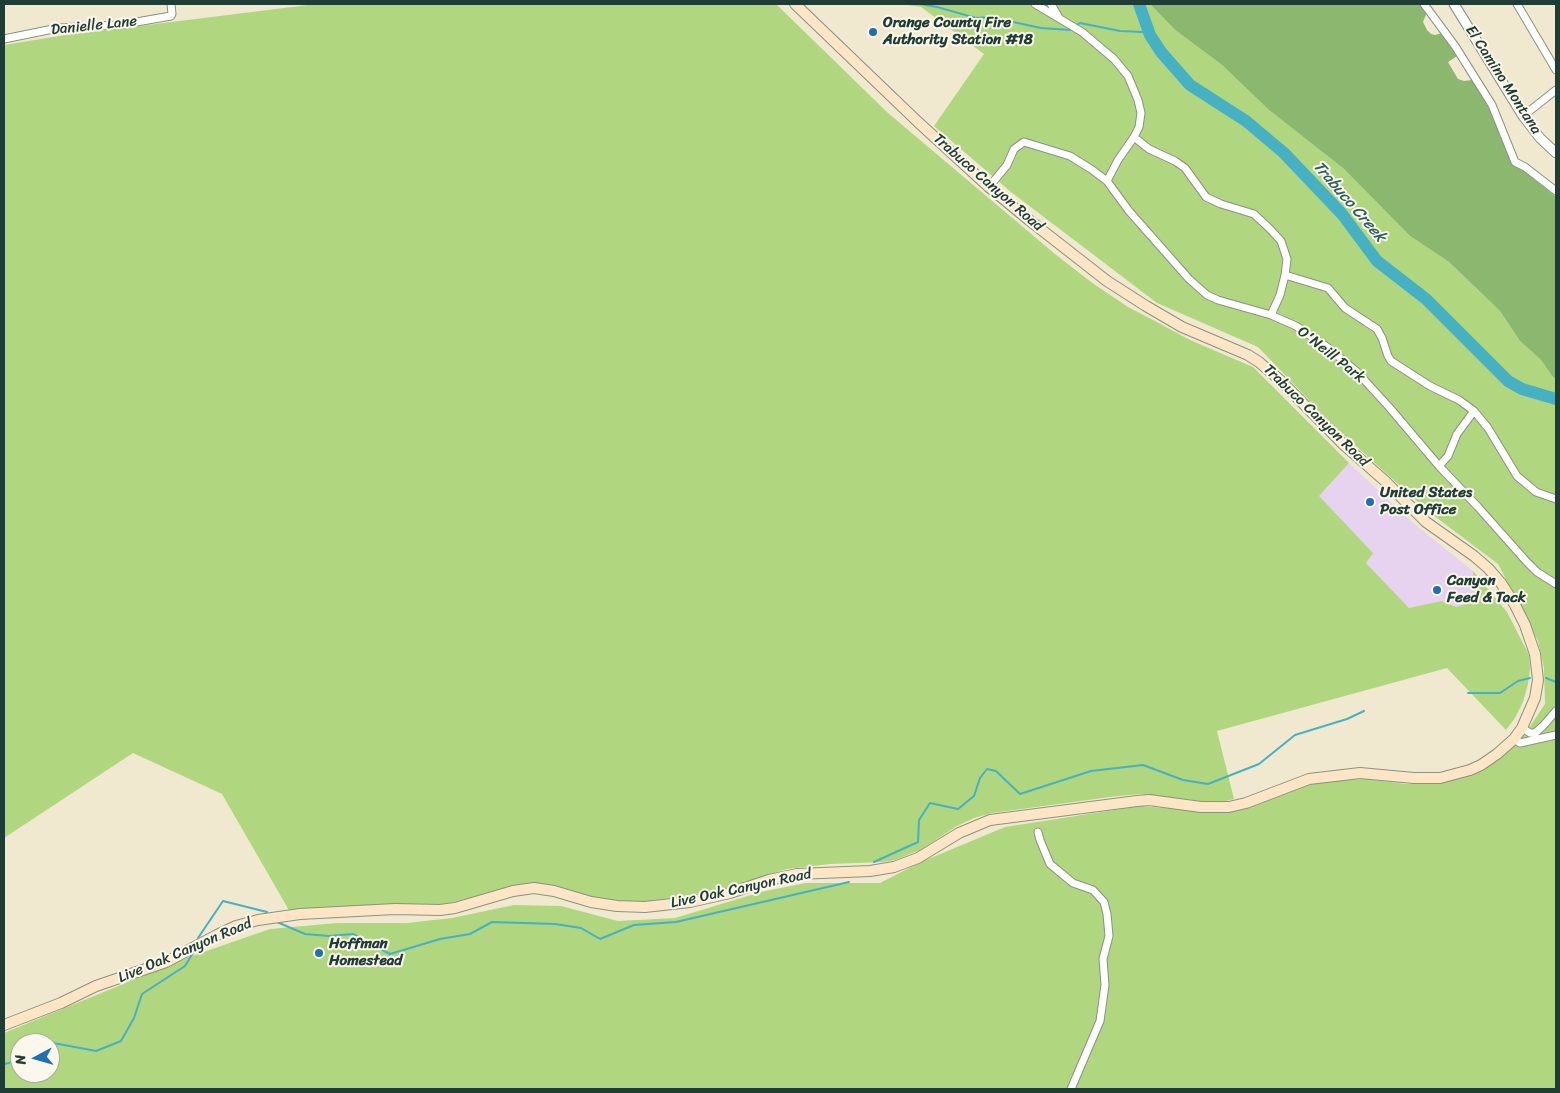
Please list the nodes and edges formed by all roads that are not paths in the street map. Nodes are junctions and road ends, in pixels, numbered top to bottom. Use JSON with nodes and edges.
{"nodes":[{"id":1,"x":171,"y":4,"type":"edge"},
{"id":2,"x":795,"y":4,"type":"edge"},
{"id":3,"x":1036,"y":4,"type":"edge"},
{"id":4,"x":1051,"y":4,"type":"edge"},
{"id":5,"x":1424,"y":4,"type":"edge"},
{"id":6,"x":1454,"y":4,"type":"edge"},
{"id":7,"x":1517,"y":4,"type":"edge"},
{"id":8,"x":1058,"y":16,"type":"junction"},
{"id":9,"x":4,"y":39,"type":"edge"},
{"id":10,"x":1556,"y":70,"type":"edge"},
{"id":11,"x":1556,"y":90,"type":"edge"},
{"id":12,"x":1523,"y":116,"type":"junction"},
{"id":13,"x":1134,"y":137,"type":"junction"},
{"id":14,"x":1556,"y":152,"type":"edge"},
{"id":15,"x":1107,"y":181,"type":"junction"},
{"id":16,"x":989,"y":187,"type":"junction"},
{"id":17,"x":1556,"y":191,"type":"edge"},
{"id":18,"x":1285,"y":275,"type":"junction"},
{"id":19,"x":1271,"y":314,"type":"junction"},
{"id":20,"x":1474,"y":411,"type":"junction"},
{"id":21,"x":1438,"y":466,"type":"junction"},
{"id":22,"x":1556,"y":499,"type":"edge"},
{"id":23,"x":1556,"y":584,"type":"edge"},
{"id":24,"x":1556,"y":711,"type":"edge"},
{"id":25,"x":1523,"y":725,"type":"junction"},
{"id":26,"x":1541,"y":729,"type":"junction"},
{"id":27,"x":1556,"y":735,"type":"edge"},
{"id":28,"x":1544,"y":738,"type":"junction"},
{"id":29,"x":1514,"y":739,"type":"junction"},
{"id":30,"x":1038,"y":832,"type":"dead end"},
{"id":31,"x":4,"y":1025,"type":"edge"},
{"id":32,"x":1071,"y":1089,"type":"edge"}],
"edges":[{"from":1,"to":9,"type":"street","name":"Danielle Lane"},
{"from":2,"to":16,"type":"main road","name":"Trabuco Canyon Road"},
{"from":3,"to":8,"type":"street"},
{"from":4,"to":8,"type":"street"},
{"from":5,"to":17,"type":"street"},
{"from":6,"to":12,"type":"street","name":"El Camino Montana"},
{"from":7,"to":10,"type":"street"},
{"from":8,"to":13,"type":"street"},
{"from":11,"to":12,"type":"street"},
{"from":12,"to":14,"type":"street","name":"El Camino Montana"},
{"from":13,"to":15,"type":"street"},
{"from":13,"to":18,"type":"street"},
{"from":15,"to":16,"type":"street","name":"O'Neill Park"},
{"from":15,"to":19,"type":"street","name":"O'Neill Park"},
{"from":16,"to":25,"type":"main road","name":"Trabuco Canyon Road"},
{"from":18,"to":19,"type":"street"},
{"from":18,"to":20,"type":"street"},
{"from":19,"to":21,"type":"street","name":"O'Neill Park"},
{"from":20,"to":21,"type":"street"},
{"from":20,"to":22,"type":"street"},
{"from":21,"to":23,"type":"street","name":"O'Neill Park"},
{"from":24,"to":26,"type":"street"},
{"from":25,"to":26,"type":"street"},
{"from":25,"to":29,"type":"main road","name":"Live Oak Canyon Road"},
{"from":26,"to":28,"type":"street"},
{"from":27,"to":28,"type":"street"},
{"from":28,"to":29,"type":"street"},
{"from":29,"to":31,"type":"main road","name":"Live Oak Canyon Road"},
{"from":30,"to":32,"type":"street"}]}
